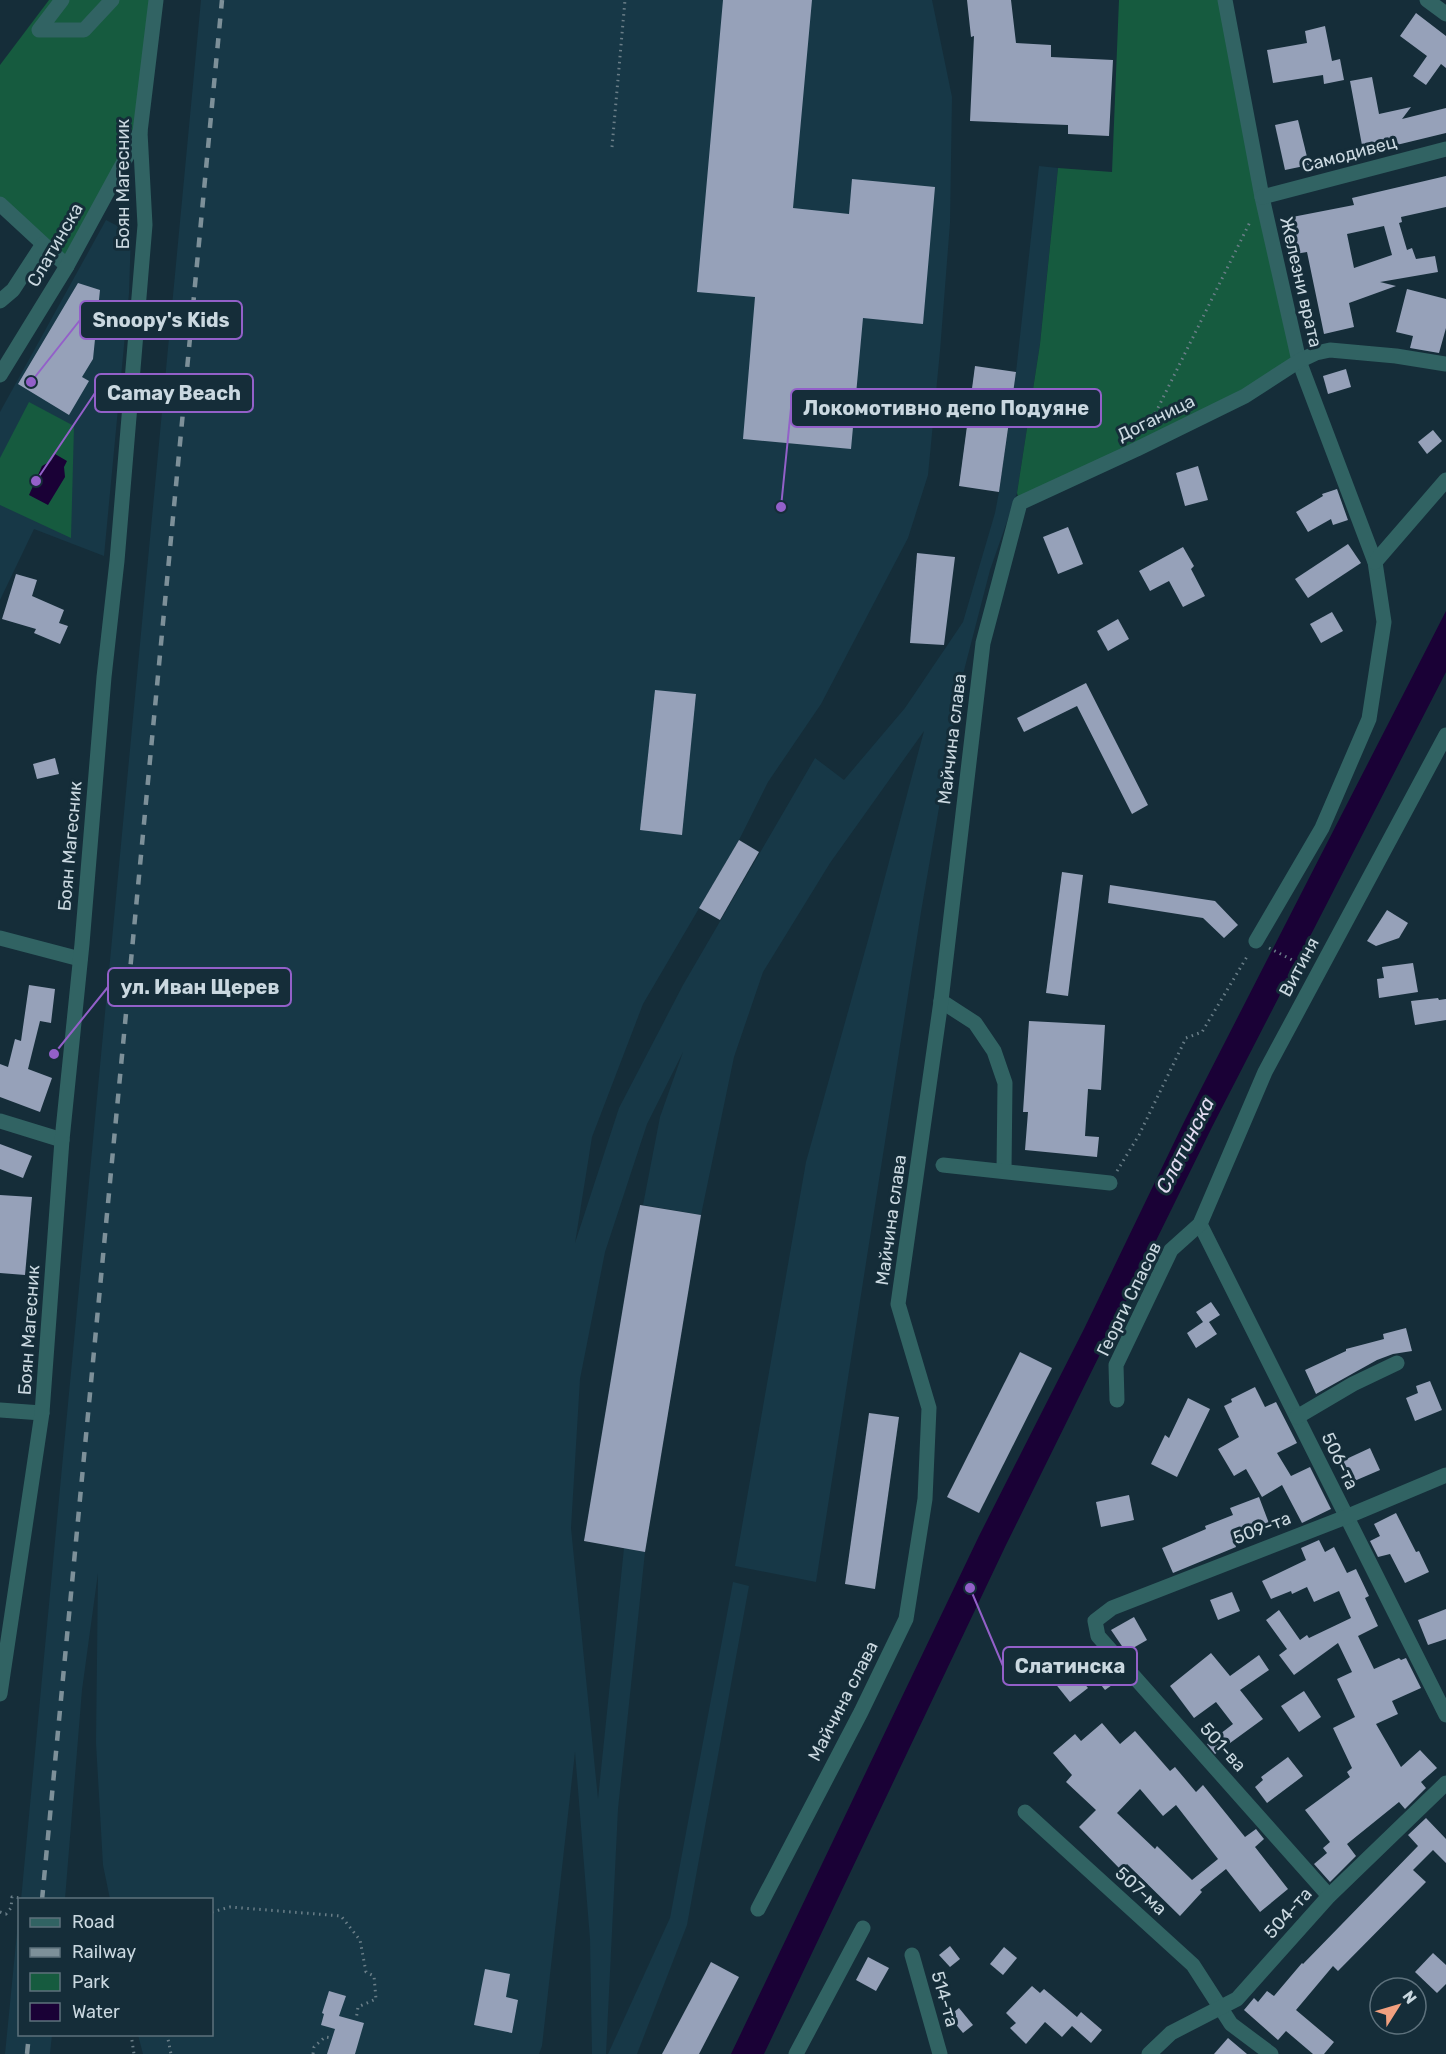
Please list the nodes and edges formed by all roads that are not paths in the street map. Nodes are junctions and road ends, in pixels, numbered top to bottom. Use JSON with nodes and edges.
{"nodes":[{"id":1,"x":62,"y":0,"type":"edge"},
{"id":2,"x":112,"y":0,"type":"edge"},
{"id":3,"x":156,"y":0,"type":"edge"},
{"id":4,"x":1225,"y":0,"type":"edge"},
{"id":5,"x":1428,"y":0,"type":"edge"},
{"id":6,"x":1446,"y":14,"type":"edge"},
{"id":7,"x":140,"y":132,"type":"junction"},
{"id":8,"x":1446,"y":149,"type":"edge"},
{"id":9,"x":1262,"y":197,"type":"junction"},
{"id":10,"x":0,"y":204,"type":"edge"},
{"id":11,"x":43,"y":244,"type":"junction"},
{"id":12,"x":67,"y":266,"type":"junction"},
{"id":13,"x":0,"y":301,"type":"edge"},
{"id":14,"x":1299,"y":361,"type":"junction"},
{"id":15,"x":1446,"y":364,"type":"edge"},
{"id":16,"x":0,"y":375,"type":"edge"},
{"id":17,"x":1446,"y":480,"type":"edge"},
{"id":18,"x":1375,"y":562,"type":"junction"},
{"id":19,"x":983,"y":643,"type":"joint"},
{"id":20,"x":1446,"y":735,"type":"edge"},
{"id":21,"x":0,"y":938,"type":"edge"},
{"id":22,"x":1256,"y":941,"type":"road end"},
{"id":23,"x":80,"y":959,"type":"junction"},
{"id":24,"x":941,"y":1001,"type":"junction"},
{"id":25,"x":0,"y":1121,"type":"edge"},
{"id":26,"x":62,"y":1140,"type":"junction"},
{"id":27,"x":943,"y":1165,"type":"dead end"},
{"id":28,"x":1004,"y":1171,"type":"junction"},
{"id":29,"x":1110,"y":1183,"type":"road end"},
{"id":30,"x":1200,"y":1224,"type":"junction"},
{"id":31,"x":1396,"y":1363,"type":"dead end"},
{"id":32,"x":1116,"y":1400,"type":"dead end"},
{"id":33,"x":0,"y":1410,"type":"edge"},
{"id":34,"x":42,"y":1413,"type":"junction"},
{"id":35,"x":1297,"y":1417,"type":"junction"},
{"id":36,"x":1446,"y":1475,"type":"edge"},
{"id":37,"x":1346,"y":1517,"type":"junction"},
{"id":38,"x":1095,"y":1621,"type":"joint"},
{"id":39,"x":4,"y":1645,"type":"edge"},
{"id":40,"x":0,"y":1694,"type":"edge"},
{"id":41,"x":1446,"y":1715,"type":"edge"},
{"id":42,"x":1446,"y":1783,"type":"edge"},
{"id":43,"x":1025,"y":1812,"type":"dead end"},
{"id":44,"x":1329,"y":1896,"type":"junction"},
{"id":45,"x":758,"y":1909,"type":"dead end"},
{"id":46,"x":863,"y":1928,"type":"dead end"},
{"id":47,"x":912,"y":1955,"type":"dead end"},
{"id":48,"x":1220,"y":2008,"type":"junction"},
{"id":49,"x":796,"y":2054,"type":"edge"},
{"id":50,"x":940,"y":2054,"type":"edge"},
{"id":51,"x":1149,"y":2054,"type":"edge"},
{"id":52,"x":1271,"y":2054,"type":"edge"}],
"edges":[{"from":1,"to":2,"type":"street"},
{"from":3,"to":7,"type":"street","name":"Боян Магесник"},
{"from":4,"to":9,"type":"street","name":"Железни врата"},
{"from":5,"to":6,"type":"street"},
{"from":7,"to":12,"type":"street","name":"Слатинска"},
{"from":7,"to":23,"type":"street","name":"Боян Магесник"},
{"from":8,"to":9,"type":"street","name":"Самодивец"},
{"from":9,"to":14,"type":"street","name":"Железни врата"},
{"from":10,"to":11,"type":"street"},
{"from":11,"to":12,"type":"street"},
{"from":11,"to":13,"type":"street"},
{"from":12,"to":16,"type":"street","name":"Слатинска"},
{"from":14,"to":15,"type":"street","name":"Доганица"},
{"from":14,"to":18,"type":"street","name":"Железни врата"},
{"from":14,"to":19,"type":"street","name":"Доганица"},
{"from":17,"to":18,"type":"street"},
{"from":18,"to":22,"type":"street"},
{"from":19,"to":24,"type":"street","name":"Майчина слава"},
{"from":20,"to":30,"type":"street","name":"Витиня"},
{"from":21,"to":23,"type":"street"},
{"from":23,"to":26,"type":"street","name":"Боян Магесник"},
{"from":24,"to":28,"type":"street"},
{"from":24,"to":45,"type":"street","name":"Майчина слава"},
{"from":25,"to":26,"type":"street"},
{"from":26,"to":34,"type":"street","name":"Боян Магесник"},
{"from":27,"to":28,"type":"street"},
{"from":28,"to":29,"type":"street"},
{"from":30,"to":32,"type":"street","name":"Георги Спасов"},
{"from":30,"to":35,"type":"street","name":"506-та"},
{"from":31,"to":35,"type":"street"},
{"from":33,"to":34,"type":"street"},
{"from":34,"to":39,"type":"street","name":"Боян Магесник"},
{"from":35,"to":37,"type":"street","name":"506-та"},
{"from":36,"to":37,"type":"street","name":"509-та"},
{"from":37,"to":38,"type":"street","name":"509-та"},
{"from":37,"to":41,"type":"street","name":"506-та"},
{"from":38,"to":44,"type":"street","name":"501-ва"},
{"from":39,"to":40,"type":"street","name":"Боян Магесник"},
{"from":42,"to":44,"type":"street","name":"504-та"},
{"from":43,"to":48,"type":"street","name":"507-ма"},
{"from":44,"to":48,"type":"street","name":"504-та"},
{"from":46,"to":49,"type":"street"},
{"from":47,"to":50,"type":"street","name":"514-та"},
{"from":48,"to":51,"type":"street","name":"504-та"},
{"from":48,"to":52,"type":"street","name":"507-ма"}]}
